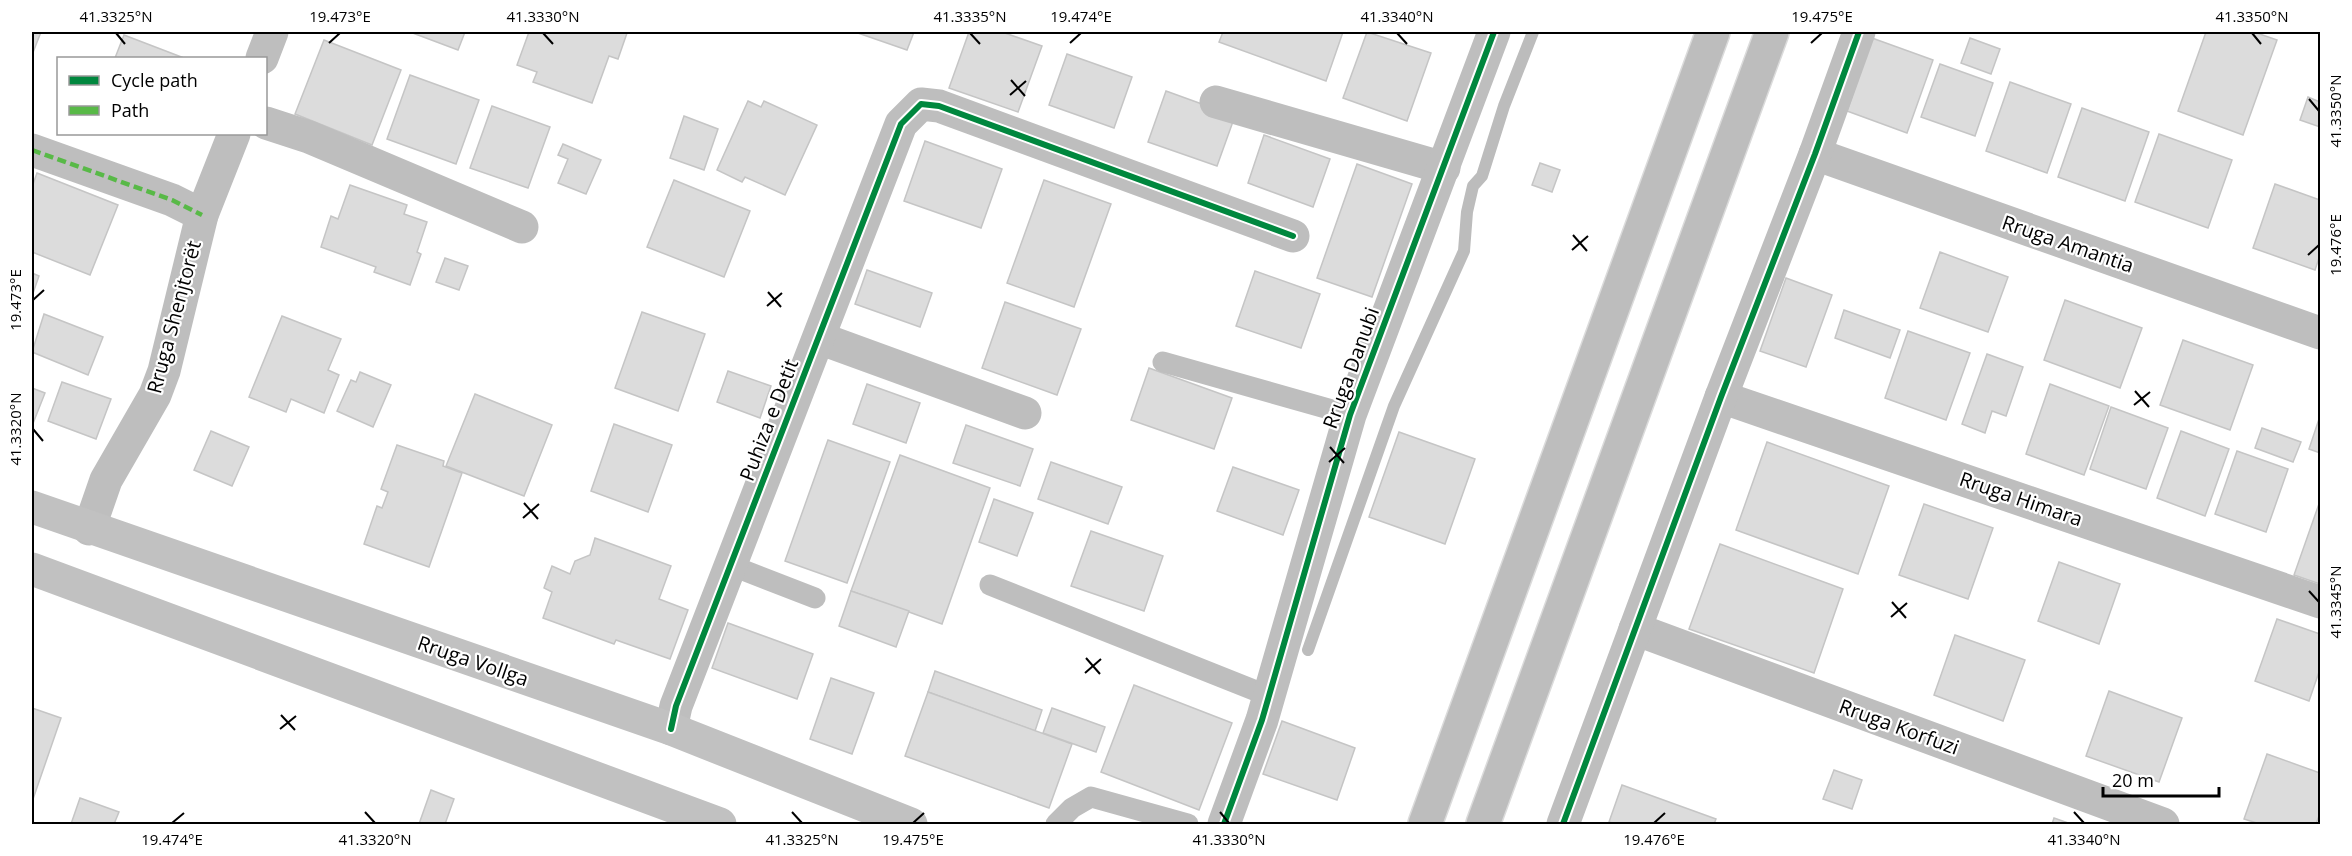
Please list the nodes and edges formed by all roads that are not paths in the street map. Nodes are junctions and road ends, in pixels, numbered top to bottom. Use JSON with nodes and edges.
{"nodes":[{"id":1,"x":272,"y":32,"type":"edge"},
{"id":2,"x":1494,"y":32,"type":"edge"},
{"id":3,"x":1713,"y":32,"type":"edge"},
{"id":4,"x":1772,"y":32,"type":"edge"},
{"id":5,"x":1859,"y":32,"type":"edge"},
{"id":6,"x":262,"y":57,"type":"edge"},
{"id":7,"x":1216,"y":102,"type":"dead end"},
{"id":8,"x":267,"y":123,"type":"edge"},
{"id":9,"x":234,"y":135,"type":"edge"},
{"id":10,"x":32,"y":150,"type":"edge"},
{"id":11,"x":1815,"y":154,"type":"junction"},
{"id":12,"x":1444,"y":168,"type":"junction"},
{"id":13,"x":202,"y":215,"type":"junction"},
{"id":14,"x":522,"y":227,"type":"dead end"},
{"id":15,"x":1293,"y":236,"type":"dead end"},
{"id":16,"x":2320,"y":333,"type":"edge"},
{"id":17,"x":819,"y":338,"type":"junction"},
{"id":18,"x":1163,"y":362,"type":"dead end"},
{"id":19,"x":1721,"y":397,"type":"junction"},
{"id":20,"x":1025,"y":413,"type":"dead end"},
{"id":21,"x":1350,"y":415,"type":"junction"},
{"id":22,"x":32,"y":507,"type":"edge"},
{"id":23,"x":88,"y":529,"type":"junction"},
{"id":24,"x":730,"y":565,"type":"junction"},
{"id":25,"x":32,"y":569,"type":"edge"},
{"id":26,"x":990,"y":585,"type":"dead end"},
{"id":27,"x":814,"y":598,"type":"dead end"},
{"id":28,"x":2320,"y":602,"type":"edge"},
{"id":29,"x":1635,"y":629,"type":"junction"},
{"id":30,"x":1269,"y":696,"type":"junction"},
{"id":31,"x":671,"y":729,"type":"junction"},
{"id":32,"x":720,"y":825,"type":"edge"},
{"id":33,"x":911,"y":825,"type":"edge"},
{"id":34,"x":1056,"y":825,"type":"edge"},
{"id":35,"x":1188,"y":825,"type":"edge"},
{"id":36,"x":1224,"y":825,"type":"edge"},
{"id":37,"x":1425,"y":825,"type":"edge"},
{"id":38,"x":1483,"y":825,"type":"edge"},
{"id":39,"x":1563,"y":825,"type":"edge"},
{"id":40,"x":2163,"y":825,"type":"edge"}],
"edges":[{"from":1,"to":6,"type":"street"},
{"from":2,"to":12,"type":"street","name":"Rruga Danubi"},
{"from":3,"to":37,"type":"main road"},
{"from":4,"to":38,"type":"main road"},
{"from":5,"to":11,"type":"street"},
{"from":7,"to":12,"type":"street"},
{"from":8,"to":14,"type":"street"},
{"from":9,"to":13,"type":"street","name":"Rruga Shenjtorët"},
{"from":10,"to":13,"type":"street"},
{"from":11,"to":16,"type":"street","name":"Rruga Amantia"},
{"from":11,"to":19,"type":"street"},
{"from":12,"to":21,"type":"street","name":"Rruga Danubi"},
{"from":13,"to":23,"type":"street","name":"Rruga Shenjtorët"},
{"from":15,"to":17,"type":"street","name":"Puhiza e Detit"},
{"from":17,"to":20,"type":"street"},
{"from":17,"to":24,"type":"street","name":"Puhiza e Detit"},
{"from":18,"to":21,"type":"lane"},
{"from":19,"to":28,"type":"street","name":"Rruga Himara"},
{"from":19,"to":29,"type":"street"},
{"from":21,"to":30,"type":"street","name":"Rruga Danubi"},
{"from":22,"to":23,"type":"main road","name":"Rruga Vollga"},
{"from":23,"to":31,"type":"main road","name":"Rruga Vollga"},
{"from":24,"to":27,"type":"lane"},
{"from":24,"to":31,"type":"street","name":"Puhiza e Detit"},
{"from":25,"to":32,"type":"main road"},
{"from":26,"to":30,"type":"lane"},
{"from":29,"to":39,"type":"street"},
{"from":29,"to":40,"type":"street","name":"Rruga Korfuzi"},
{"from":30,"to":36,"type":"street","name":"Rruga Danubi"},
{"from":31,"to":33,"type":"main road","name":"Rruga Vollga"},
{"from":34,"to":35,"type":"lane"}]}
